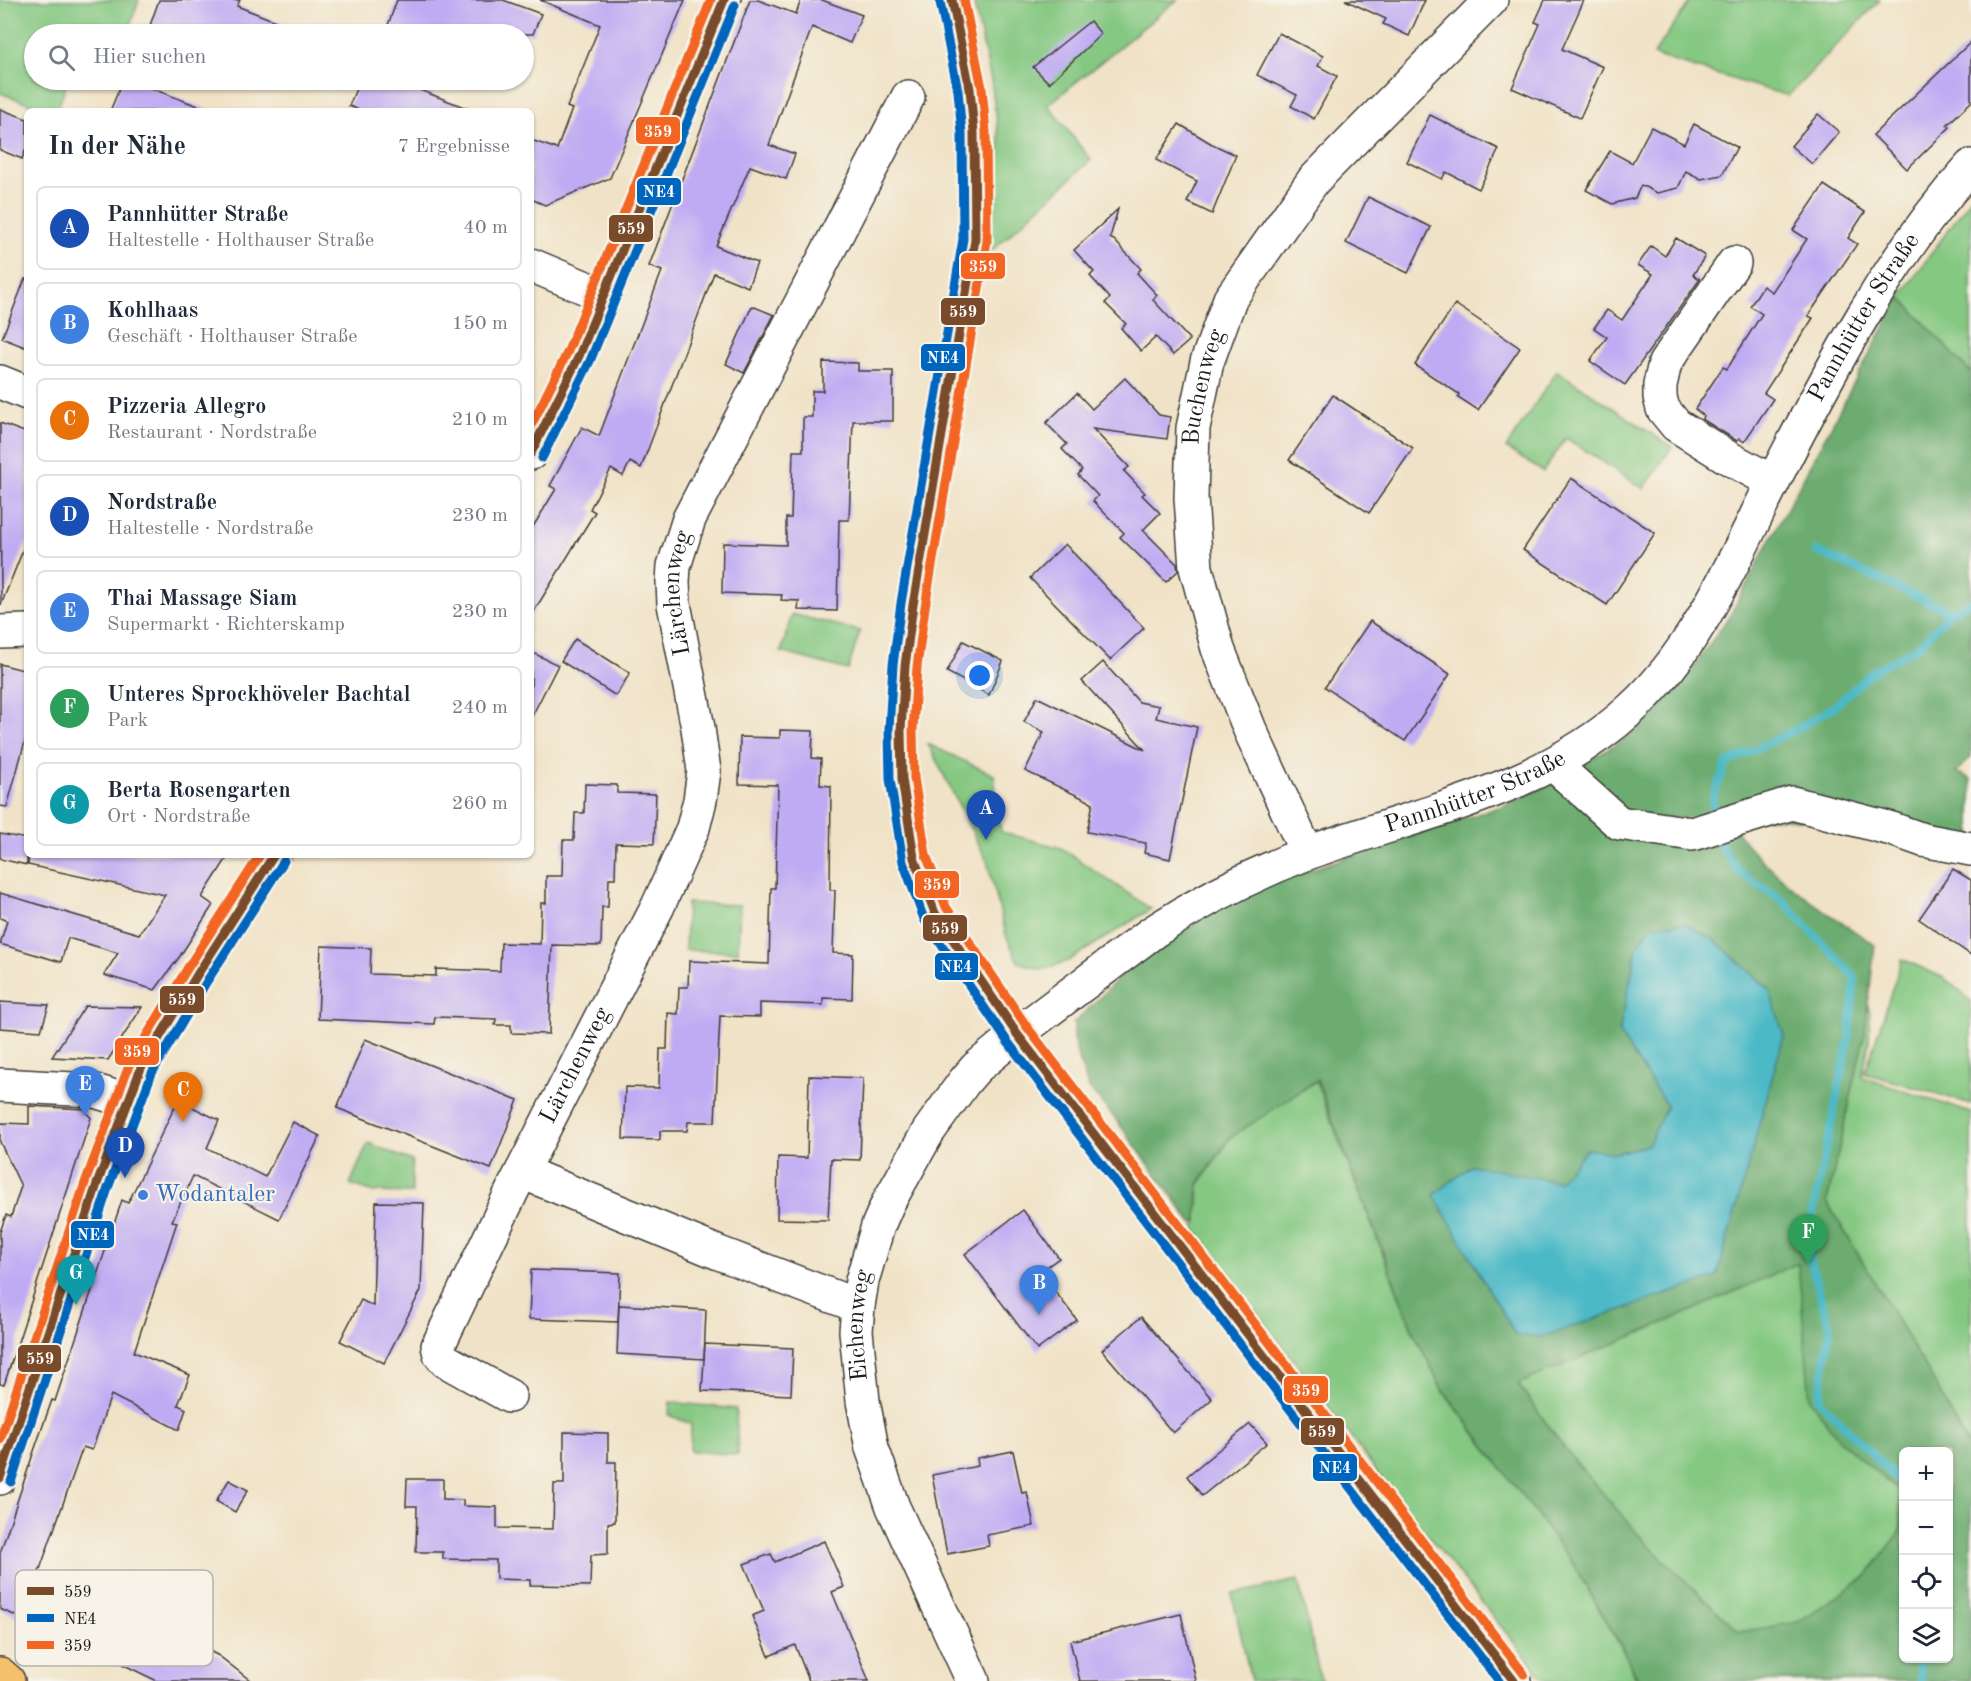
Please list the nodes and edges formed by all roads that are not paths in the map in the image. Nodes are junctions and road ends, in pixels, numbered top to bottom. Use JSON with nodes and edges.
{"nodes":[{"id":1,"x":724,"y":0,"type":"edge"},
{"id":2,"x":952,"y":0,"type":"edge"},
{"id":3,"x":1491,"y":0,"type":"edge"},
{"id":4,"x":908,"y":97,"type":"dead end"},
{"id":5,"x":1971,"y":166,"type":"edge"},
{"id":6,"x":1734,"y":263,"type":"dead end"},
{"id":7,"x":534,"y":266,"type":"edge"},
{"id":8,"x":603,"y":295,"type":"junction"},
{"id":9,"x":0,"y":382,"type":"edge"},
{"id":10,"x":24,"y":392,"type":"edge"},
{"id":11,"x":534,"y":447,"type":"edge"},
{"id":12,"x":1773,"y":482,"type":"junction"},
{"id":13,"x":1553,"y":764,"type":"junction"},
{"id":14,"x":1971,"y":849,"type":"edge"},
{"id":15,"x":1307,"y":854,"type":"junction"},
{"id":16,"x":272,"y":858,"type":"edge"},
{"id":17,"x":1017,"y":1034,"type":"junction"},
{"id":18,"x":0,"y":1085,"type":"edge"},
{"id":19,"x":127,"y":1101,"type":"junction"},
{"id":20,"x":522,"y":1172,"type":"junction"},
{"id":21,"x":858,"y":1306,"type":"junction"},
{"id":22,"x":509,"y":1396,"type":"dead end"},
{"id":23,"x":0,"y":1478,"type":"edge"},
{"id":24,"x":0,"y":1674,"type":"edge"},
{"id":25,"x":8,"y":1681,"type":"edge"},
{"id":26,"x":973,"y":1681,"type":"edge"},
{"id":27,"x":1514,"y":1681,"type":"edge"}],
"edges":[{"from":1,"to":8,"type":"street"},
{"from":2,"to":17,"type":"street"},
{"from":3,"to":15,"type":"street","name":"Buchenweg"},
{"from":4,"to":20,"type":"street","name":"Lärchenweg"},
{"from":5,"to":12,"type":"street","name":"Pannhütter Straße"},
{"from":6,"to":12,"type":"street"},
{"from":7,"to":8,"type":"street"},
{"from":8,"to":11,"type":"street"},
{"from":9,"to":10,"type":"street"},
{"from":12,"to":13,"type":"street","name":"Pannhütter Straße"},
{"from":13,"to":14,"type":"street"},
{"from":13,"to":15,"type":"street","name":"Pannhütter Straße"},
{"from":15,"to":17,"type":"street","name":"Pannhütter Straße"},
{"from":16,"to":19,"type":"street"},
{"from":17,"to":21,"type":"street","name":"Eichenweg"},
{"from":17,"to":27,"type":"street"},
{"from":18,"to":19,"type":"street"},
{"from":19,"to":23,"type":"street"},
{"from":20,"to":21,"type":"street"},
{"from":20,"to":22,"type":"street","name":"Lärchenweg"},
{"from":21,"to":26,"type":"street","name":"Eichenweg"},
{"from":24,"to":25,"type":"main road"}]}
